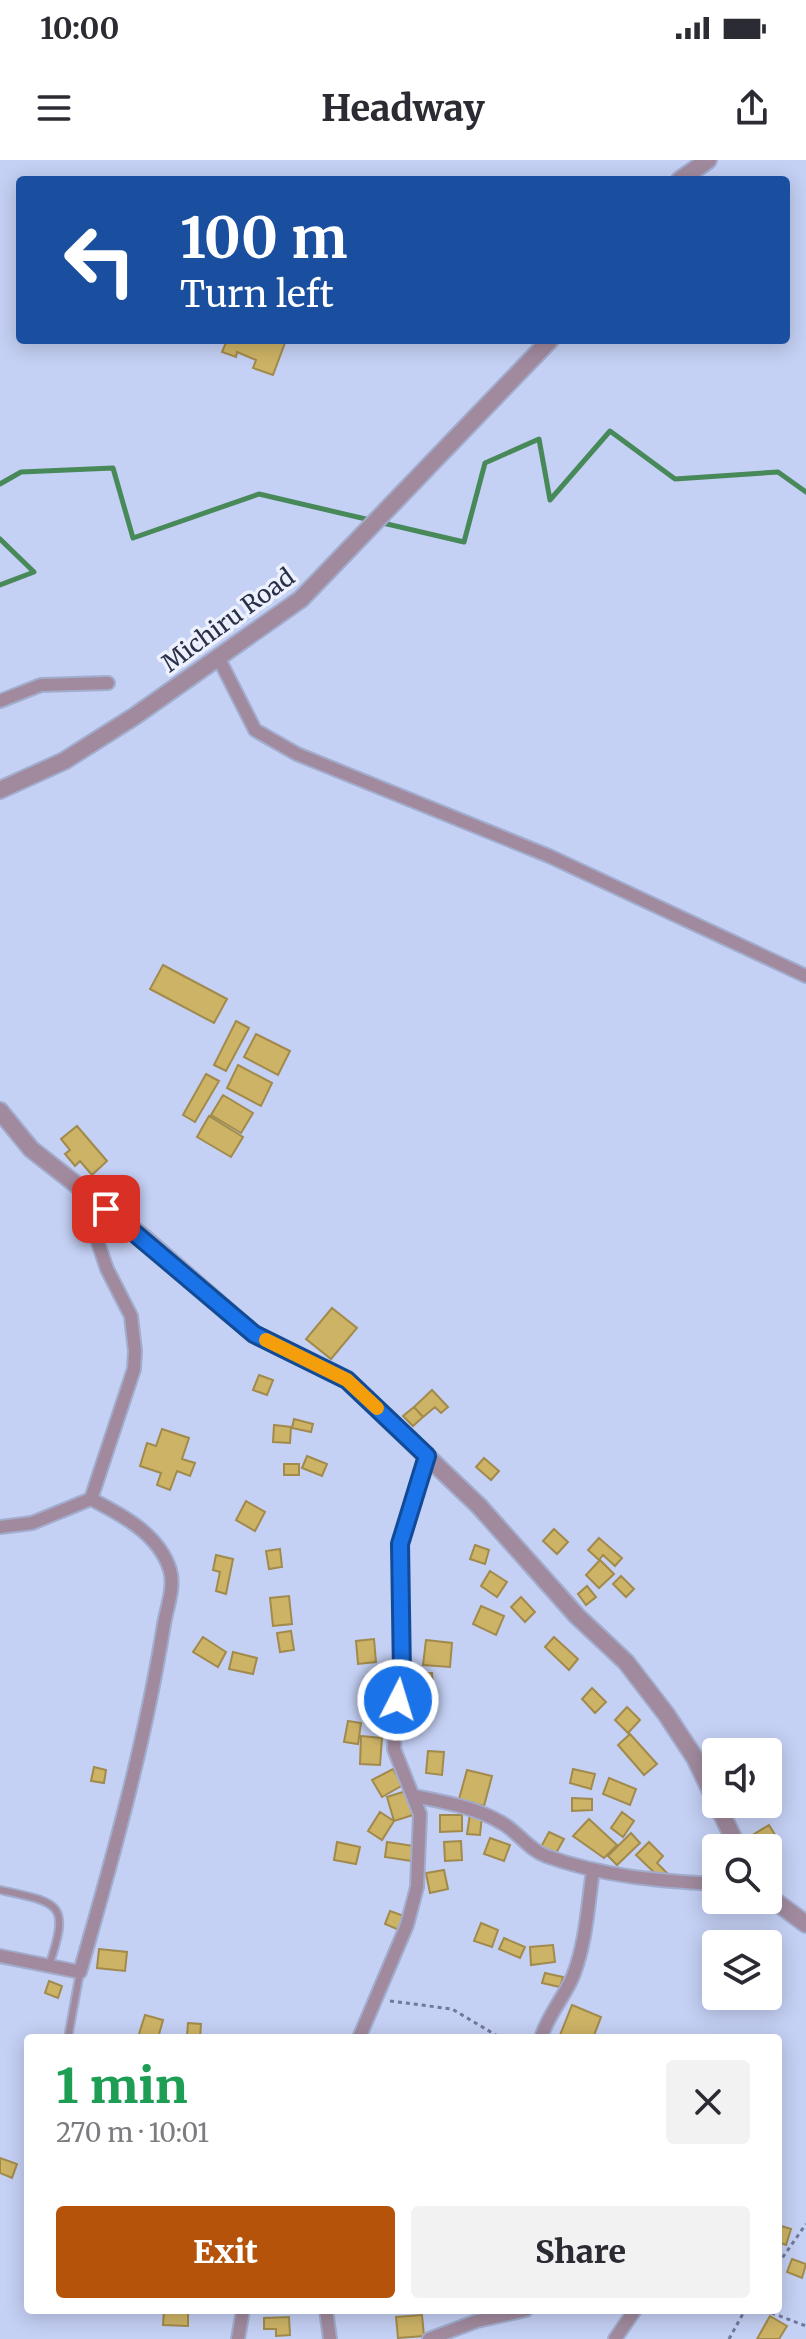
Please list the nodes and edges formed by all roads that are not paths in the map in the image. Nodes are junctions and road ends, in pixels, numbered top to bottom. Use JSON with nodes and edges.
{"nodes":[{"id":1,"x":708,"y":160,"type":"edge"},
{"id":2,"x":686,"y":176,"type":"edge"},
{"id":3,"x":546,"y":344,"type":"edge"},
{"id":4,"x":219,"y":659,"type":"junction"},
{"id":5,"x":108,"y":683,"type":"dead end"},
{"id":6,"x":0,"y":701,"type":"edge"},
{"id":7,"x":0,"y":790,"type":"edge"},
{"id":8,"x":806,"y":976,"type":"edge"},
{"id":9,"x":0,"y":1111,"type":"edge"},
{"id":10,"x":87,"y":1195,"type":"junction"},
{"id":11,"x":427,"y":1456,"type":"junction"},
{"id":12,"x":91,"y":1499,"type":"junction"},
{"id":13,"x":0,"y":1527,"type":"edge"},
{"id":14,"x":702,"y":1775,"type":"edge"},
{"id":15,"x":414,"y":1796,"type":"junction"},
{"id":16,"x":593,"y":1870,"type":"junction"},
{"id":17,"x":702,"y":1883,"type":"edge"},
{"id":18,"x":0,"y":1890,"type":"edge"},
{"id":19,"x":782,"y":1906,"type":"edge"},
{"id":20,"x":806,"y":1924,"type":"edge"},
{"id":21,"x":0,"y":1956,"type":"edge"},
{"id":22,"x":49,"y":1966,"type":"junction"},
{"id":23,"x":80,"y":1972,"type":"junction"},
{"id":24,"x":69,"y":2034,"type":"edge"},
{"id":25,"x":361,"y":2034,"type":"edge"},
{"id":26,"x":543,"y":2034,"type":"edge"},
{"id":27,"x":242,"y":2314,"type":"edge"},
{"id":28,"x":327,"y":2314,"type":"edge"},
{"id":29,"x":632,"y":2314,"type":"edge"},
{"id":30,"x":476,"y":2316,"type":"edge"},
{"id":31,"x":238,"y":2339,"type":"edge"},
{"id":32,"x":330,"y":2339,"type":"edge"},
{"id":33,"x":429,"y":2339,"type":"edge"},
{"id":34,"x":615,"y":2339,"type":"edge"}],
"edges":[{"from":1,"to":2,"type":"street"},
{"from":3,"to":4,"type":"street","name":"Michiru Road"},
{"from":4,"to":7,"type":"street","name":"Michiru Road"},
{"from":4,"to":8,"type":"street"},
{"from":5,"to":6,"type":"street"},
{"from":9,"to":10,"type":"street"},
{"from":10,"to":11,"type":"street"},
{"from":10,"to":12,"type":"street"},
{"from":11,"to":14,"type":"street"},
{"from":11,"to":15,"type":"street"},
{"from":12,"to":13,"type":"street"},
{"from":12,"to":23,"type":"street"},
{"from":15,"to":16,"type":"street"},
{"from":15,"to":25,"type":"street"},
{"from":16,"to":17,"type":"street"},
{"from":16,"to":26,"type":"street"},
{"from":18,"to":22,"type":"lane"},
{"from":19,"to":20,"type":"street"},
{"from":21,"to":22,"type":"street"},
{"from":22,"to":23,"type":"street"},
{"from":23,"to":24,"type":"lane"},
{"from":27,"to":31,"type":"street"},
{"from":28,"to":32,"type":"street"},
{"from":29,"to":34,"type":"street"},
{"from":30,"to":33,"type":"street"}]}
